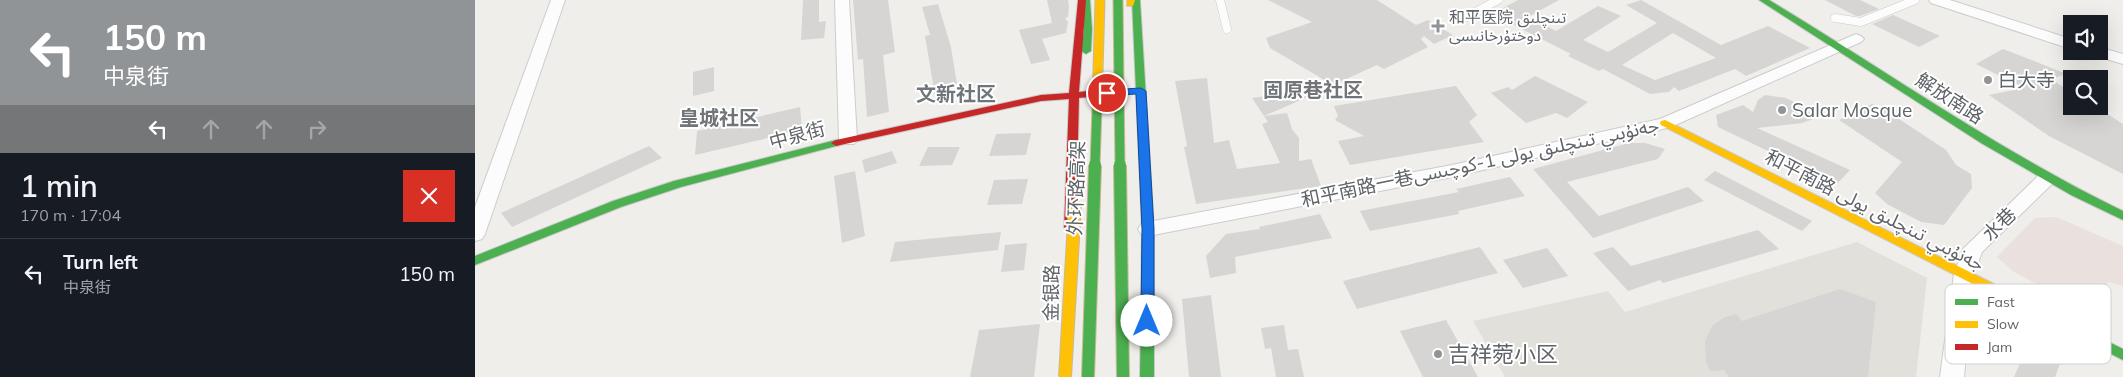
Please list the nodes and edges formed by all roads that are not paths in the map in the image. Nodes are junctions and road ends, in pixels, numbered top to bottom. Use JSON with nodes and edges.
{"nodes":[{"id":1,"x":558,"y":0,"type":"edge"},
{"id":2,"x":842,"y":0,"type":"edge"},
{"id":3,"x":1084,"y":0,"type":"edge"},
{"id":4,"x":1100,"y":0,"type":"edge"},
{"id":5,"x":1118,"y":0,"type":"edge"},
{"id":6,"x":1220,"y":0,"type":"edge"},
{"id":7,"x":1498,"y":0,"type":"edge"},
{"id":8,"x":1763,"y":0,"type":"edge"},
{"id":9,"x":1915,"y":0,"type":"edge"},
{"id":10,"x":1935,"y":0,"type":"edge"},
{"id":11,"x":1133,"y":1,"type":"edge"},
{"id":12,"x":1820,"y":17,"type":"dead end"},
{"id":13,"x":1463,"y":18,"type":"dead end"},
{"id":14,"x":1835,"y":18,"type":"dead end"},
{"id":15,"x":1227,"y":28,"type":"dead end"},
{"id":16,"x":1860,"y":41,"type":"joint"},
{"id":17,"x":2063,"y":41,"type":"edge"},
{"id":18,"x":1841,"y":46,"type":"junction"},
{"id":19,"x":2108,"y":55,"type":"edge"},
{"id":20,"x":2123,"y":59,"type":"edge"},
{"id":21,"x":1141,"y":91,"type":"junction"},
{"id":22,"x":1072,"y":94,"type":"junction"},
{"id":23,"x":1665,"y":123,"type":"junction"},
{"id":24,"x":848,"y":140,"type":"junction"},
{"id":25,"x":2045,"y":180,"type":"junction"},
{"id":26,"x":1135,"y":200,"type":"dead end"},
{"id":27,"x":2123,"y":216,"type":"edge"},
{"id":28,"x":1148,"y":229,"type":"junction"},
{"id":29,"x":475,"y":234,"type":"edge"},
{"id":30,"x":1136,"y":259,"type":"dead end"},
{"id":31,"x":475,"y":262,"type":"edge"},
{"id":32,"x":1964,"y":274,"type":"junction"},
{"id":33,"x":1963,"y":284,"type":"edge"},
{"id":34,"x":1984,"y":284,"type":"edge"},
{"id":35,"x":2111,"y":349,"type":"edge"},
{"id":36,"x":2123,"y":355,"type":"edge"},
{"id":37,"x":1954,"y":364,"type":"edge"},
{"id":38,"x":1066,"y":377,"type":"edge"},
{"id":39,"x":1088,"y":377,"type":"edge"},
{"id":40,"x":1123,"y":377,"type":"edge"},
{"id":41,"x":1147,"y":377,"type":"edge"},
{"id":42,"x":1952,"y":377,"type":"edge"}],
"edges":[{"from":1,"to":29,"type":"street"},
{"from":2,"to":24,"type":"street"},
{"from":3,"to":22,"type":"main road","name":"金银路"},
{"from":3,"to":38,"type":"main road","bridge":true},
{"from":4,"to":39,"type":"main road","name":"外环路高架","bridge":true},
{"from":5,"to":40,"type":"main road","bridge":true},
{"from":6,"to":15,"type":"lane"},
{"from":7,"to":13,"type":"lane"},
{"from":8,"to":18,"type":"main road","name":"解放南路"},
{"from":9,"to":14,"type":"lane"},
{"from":10,"to":17,"type":"street"},
{"from":11,"to":21,"type":"main road"},
{"from":11,"to":26,"type":"main road"},
{"from":12,"to":16,"type":"main road"},
{"from":16,"to":18,"type":"street","name":"和平南路一巷جەنۇبىي تىنچلىق يولى 1-كوچىسى"},
{"from":18,"to":23,"type":"street","name":"和平南路一巷جەنۇبىي تىنچلىق يولى 1-كوچىسى"},
{"from":18,"to":25,"type":"main road","name":"解放南路"},
{"from":19,"to":20,"type":"street"},
{"from":21,"to":22,"type":"main road","name":"中泉街"},
{"from":21,"to":28,"type":"main road"},
{"from":22,"to":24,"type":"main road","name":"中泉街"},
{"from":22,"to":38,"type":"main road","name":"金银路"},
{"from":23,"to":28,"type":"street","name":"和平南路一巷جەنۇبىي تىنچلىق يولى 1-كوچىسى"},
{"from":23,"to":32,"type":"main road","name":"和平南路 جەنۇبىي تىنچلىق يولى"},
{"from":24,"to":31,"type":"main road","name":"中泉街"},
{"from":25,"to":27,"type":"main road","name":"解放南路"},
{"from":25,"to":32,"type":"street","name":"水巷"},
{"from":28,"to":41,"type":"main road"},
{"from":30,"to":40,"type":"main road"},
{"from":32,"to":33,"type":"street","name":"水巷"},
{"from":32,"to":34,"type":"main road","name":"和平南路 جەنۇبىي تىنچلىق يولى"},
{"from":35,"to":36,"type":"main road","name":"和平南路 جەنۇبىي تىنچلىق يولى"},
{"from":37,"to":42,"type":"street","name":"水巷"}]}
